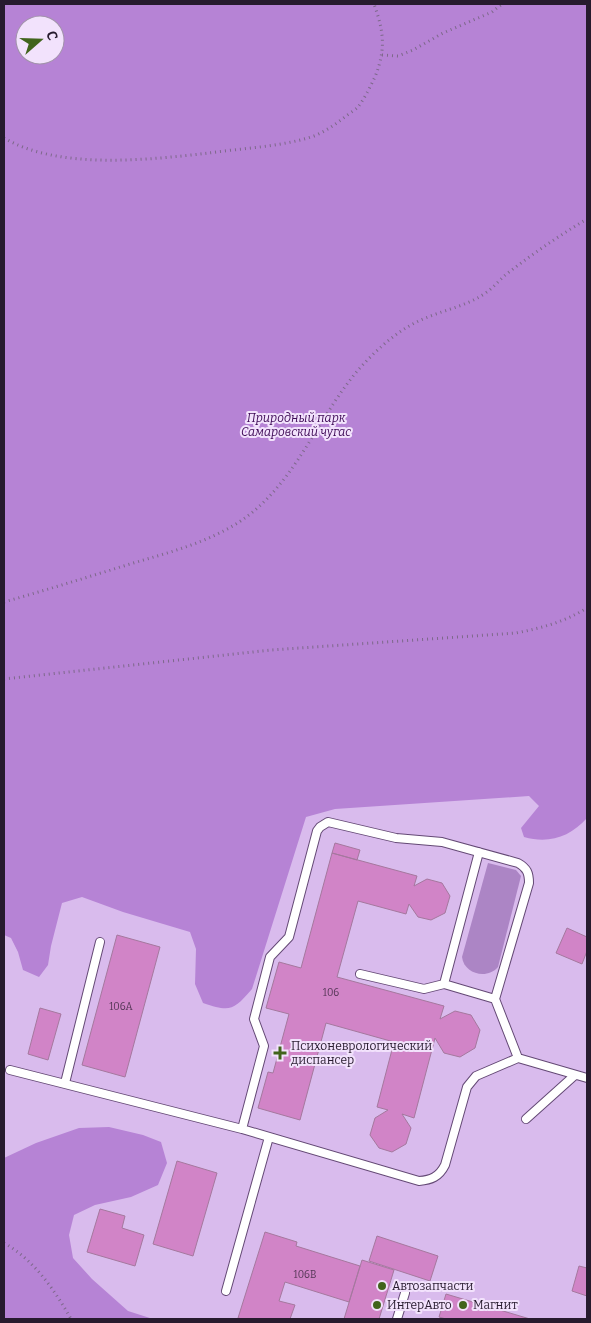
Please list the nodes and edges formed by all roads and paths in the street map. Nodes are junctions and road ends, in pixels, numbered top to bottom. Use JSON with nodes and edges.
{"nodes":[{"id":1,"x":374,"y":4,"type":"edge"},
{"id":2,"x":502,"y":4,"type":"edge"},
{"id":3,"x":382,"y":55,"type":"junction"},
{"id":4,"x":4,"y":138,"type":"edge"},
{"id":5,"x":587,"y":220,"type":"edge"},
{"id":6,"x":4,"y":602,"type":"edge"},
{"id":7,"x":587,"y":608,"type":"edge"},
{"id":8,"x":4,"y":679,"type":"edge"},
{"id":9,"x":479,"y":852,"type":"junction"},
{"id":10,"x":100,"y":942,"type":"dead end"},
{"id":11,"x":360,"y":974,"type":"dead end"},
{"id":12,"x":444,"y":984,"type":"junction"},
{"id":13,"x":495,"y":999,"type":"junction"},
{"id":14,"x":518,"y":1058,"type":"junction"},
{"id":15,"x":10,"y":1070,"type":"dead end"},
{"id":16,"x":575,"y":1075,"type":"junction"},
{"id":17,"x":587,"y":1078,"type":"edge"},
{"id":18,"x":65,"y":1083,"type":"junction"},
{"id":19,"x":526,"y":1119,"type":"dead end"},
{"id":20,"x":242,"y":1129,"type":"junction"},
{"id":21,"x":269,"y":1137,"type":"junction"},
{"id":22,"x":4,"y":1243,"type":"edge"},
{"id":23,"x":226,"y":1291,"type":"dead end"},
{"id":24,"x":405,"y":1293,"type":"dead end"},
{"id":25,"x":71,"y":1319,"type":"edge"},
{"id":26,"x":397,"y":1319,"type":"edge"}],
"edges":[{"from":1,"to":3,"type":"path"},
{"from":2,"to":3,"type":"path"},
{"from":3,"to":4,"type":"path"},
{"from":5,"to":6,"type":"path"},
{"from":7,"to":8,"type":"path"},
{"from":9,"to":12,"type":"lane"},
{"from":9,"to":13,"type":"lane"},
{"from":9,"to":20,"type":"lane"},
{"from":10,"to":18,"type":"lane"},
{"from":11,"to":12,"type":"lane"},
{"from":12,"to":13,"type":"lane"},
{"from":13,"to":14,"type":"lane"},
{"from":14,"to":16,"type":"lane"},
{"from":14,"to":21,"type":"lane"},
{"from":15,"to":18,"type":"lane"},
{"from":16,"to":17,"type":"lane"},
{"from":16,"to":19,"type":"lane"},
{"from":18,"to":20,"type":"lane"},
{"from":20,"to":21,"type":"lane"},
{"from":21,"to":23,"type":"lane"},
{"from":22,"to":25,"type":"path"},
{"from":24,"to":26,"type":"lane"}]}
